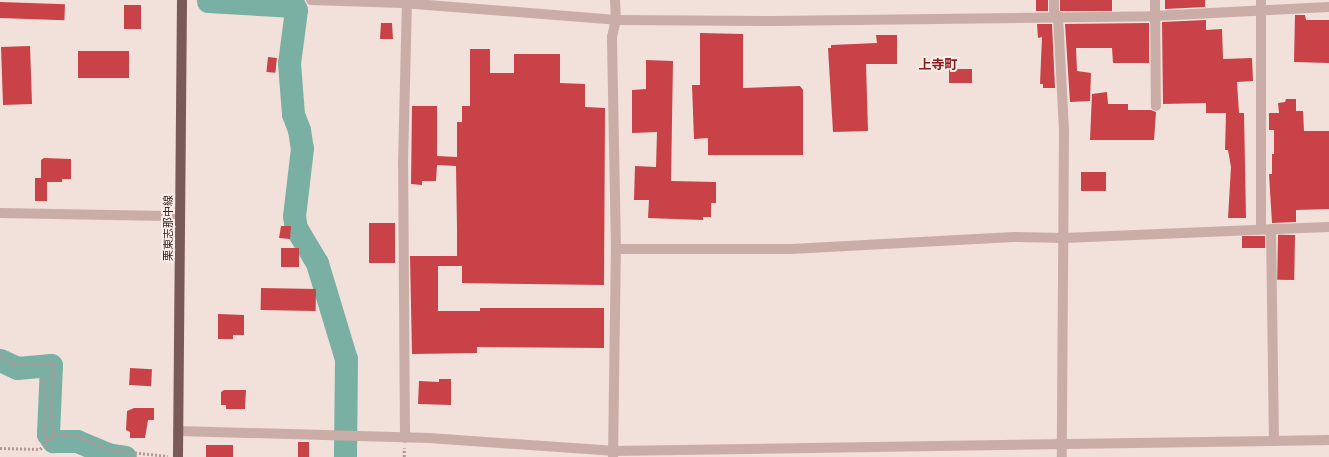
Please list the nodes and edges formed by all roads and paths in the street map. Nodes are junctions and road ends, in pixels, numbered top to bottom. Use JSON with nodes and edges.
{"nodes":[{"id":1,"x":182,"y":0,"type":"edge"},
{"id":2,"x":311,"y":0,"type":"edge"},
{"id":3,"x":615,"y":0,"type":"edge"},
{"id":4,"x":1054,"y":0,"type":"edge"},
{"id":5,"x":1155,"y":0,"type":"edge"},
{"id":6,"x":407,"y":4,"type":"junction"},
{"id":7,"x":1261,"y":5,"type":"edge"},
{"id":8,"x":1329,"y":7,"type":"edge"},
{"id":9,"x":1056,"y":16,"type":"junction"},
{"id":10,"x":1155,"y":16,"type":"junction"},
{"id":11,"x":616,"y":20,"type":"junction"},
{"id":12,"x":1156,"y":106,"type":"dead end"},
{"id":13,"x":0,"y":213,"type":"edge"},
{"id":14,"x":180,"y":216,"type":"junction"},
{"id":15,"x":1329,"y":227,"type":"edge"},
{"id":16,"x":1266,"y":229,"type":"junction"},
{"id":17,"x":1064,"y":238,"type":"junction"},
{"id":18,"x":616,"y":249,"type":"junction"},
{"id":19,"x":0,"y":356,"type":"edge"},
{"id":20,"x":44,"y":378,"type":"dead end"},
{"id":21,"x":178,"y":432,"type":"junction"},
{"id":22,"x":55,"y":434,"type":"junction"},
{"id":23,"x":404,"y":438,"type":"junction"},
{"id":24,"x":1329,"y":440,"type":"edge"},
{"id":25,"x":1274,"y":441,"type":"junction"},
{"id":26,"x":1062,"y":443,"type":"junction"},
{"id":27,"x":46,"y":444,"type":"junction"},
{"id":28,"x":0,"y":448,"type":"edge"},
{"id":29,"x":613,"y":454,"type":"edge"},
{"id":30,"x":178,"y":457,"type":"edge"},
{"id":31,"x":1062,"y":457,"type":"edge"}],
"edges":[{"from":1,"to":14,"type":"main road","name":"栗東志那中線"},
{"from":2,"to":6,"type":"street"},
{"from":3,"to":11,"type":"street"},
{"from":4,"to":9,"type":"street"},
{"from":5,"to":10,"type":"street"},
{"from":6,"to":11,"type":"street"},
{"from":6,"to":23,"type":"street"},
{"from":7,"to":8,"type":"street"},
{"from":7,"to":10,"type":"street"},
{"from":7,"to":16,"type":"street"},
{"from":9,"to":10,"type":"street"},
{"from":9,"to":11,"type":"street"},
{"from":9,"to":17,"type":"street"},
{"from":10,"to":12,"type":"street"},
{"from":11,"to":18,"type":"street"},
{"from":13,"to":14,"type":"street"},
{"from":14,"to":21,"type":"main road","name":"栗東志那中線"},
{"from":15,"to":16,"type":"street"},
{"from":16,"to":17,"type":"street"},
{"from":16,"to":25,"type":"street"},
{"from":17,"to":18,"type":"street"},
{"from":17,"to":26,"type":"street"},
{"from":18,"to":29,"type":"street"},
{"from":19,"to":22,"type":"path"},
{"from":20,"to":27,"type":"path"},
{"from":21,"to":23,"type":"street"},
{"from":21,"to":30,"type":"main road","name":"栗東志那中線"},
{"from":22,"to":27,"type":"path"},
{"from":22,"to":30,"type":"path"},
{"from":23,"to":29,"type":"street"},
{"from":24,"to":25,"type":"street"},
{"from":25,"to":26,"type":"street"},
{"from":26,"to":29,"type":"street"},
{"from":26,"to":31,"type":"street"},
{"from":27,"to":28,"type":"path"}]}
